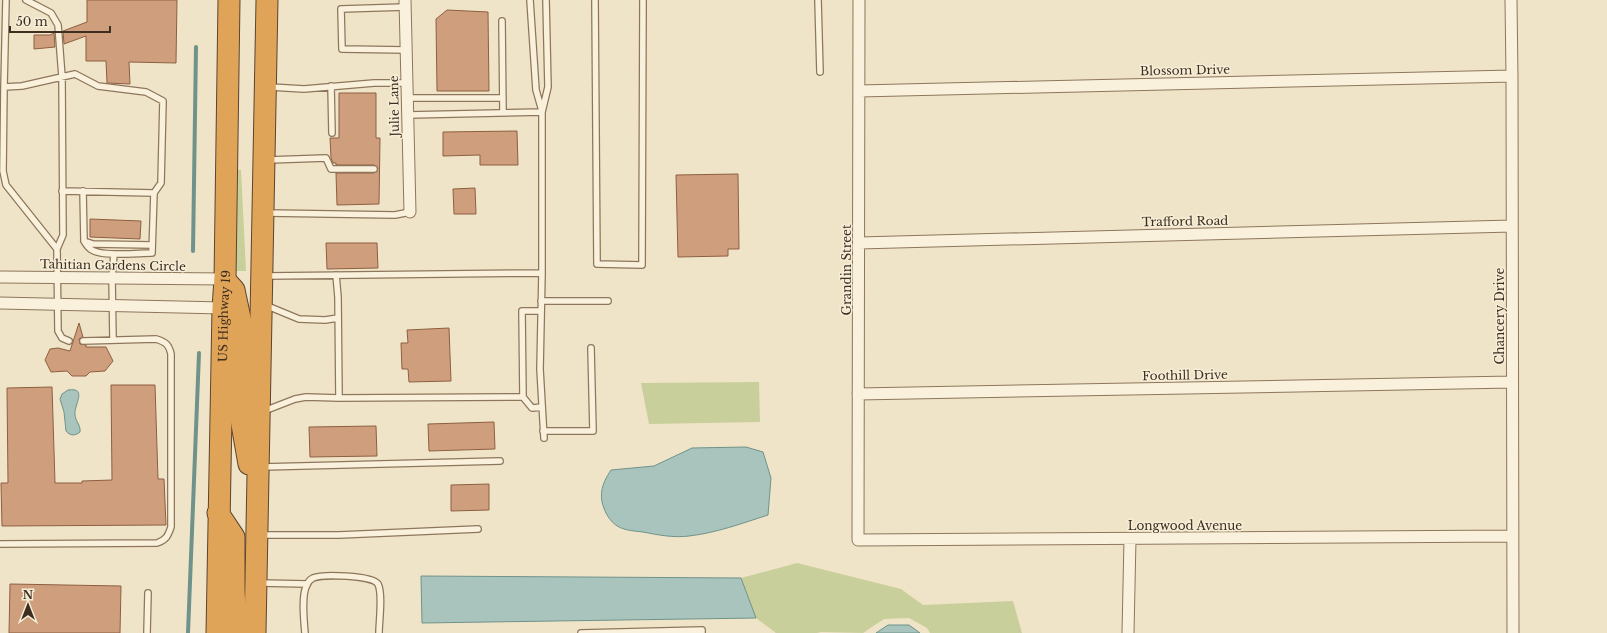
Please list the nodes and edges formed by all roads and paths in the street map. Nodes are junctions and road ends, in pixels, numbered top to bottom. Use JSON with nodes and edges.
{"nodes":[{"id":1,"x":6,"y":0,"type":"edge"},
{"id":2,"x":26,"y":0,"type":"edge"},
{"id":3,"x":229,"y":0,"type":"edge"},
{"id":4,"x":267,"y":0,"type":"edge"},
{"id":5,"x":530,"y":0,"type":"edge"},
{"id":6,"x":546,"y":0,"type":"edge"},
{"id":7,"x":596,"y":0,"type":"edge"},
{"id":8,"x":643,"y":0,"type":"edge"},
{"id":9,"x":818,"y":0,"type":"edge"},
{"id":10,"x":859,"y":0,"type":"edge"},
{"id":11,"x":1511,"y":0,"type":"edge"},
{"id":12,"x":405,"y":3,"type":"edge"},
{"id":13,"x":502,"y":21,"type":"dead end"},
{"id":14,"x":406,"y":50,"type":"junction"},
{"id":15,"x":820,"y":72,"type":"dead end"},
{"id":16,"x":1512,"y":76,"type":"junction"},
{"id":17,"x":62,"y":77,"type":"junction"},
{"id":18,"x":407,"y":83,"type":"junction"},
{"id":19,"x":266,"y":86,"type":"junction"},
{"id":20,"x":331,"y":86,"type":"junction"},
{"id":21,"x":4,"y":87,"type":"junction"},
{"id":22,"x":859,"y":91,"type":"junction"},
{"id":23,"x":407,"y":98,"type":"junction"},
{"id":24,"x":503,"y":98,"type":"junction"},
{"id":25,"x":542,"y":112,"type":"junction"},
{"id":26,"x":503,"y":113,"type":"junction"},
{"id":27,"x":408,"y":115,"type":"junction"},
{"id":28,"x":332,"y":132,"type":"dead end"},
{"id":29,"x":264,"y":160,"type":"junction"},
{"id":30,"x":374,"y":169,"type":"dead end"},
{"id":31,"x":62,"y":191,"type":"junction"},
{"id":32,"x":83,"y":191,"type":"junction"},
{"id":33,"x":154,"y":194,"type":"junction"},
{"id":34,"x":410,"y":212,"type":"joint"},
{"id":35,"x":263,"y":213,"type":"junction"},
{"id":36,"x":1512,"y":226,"type":"junction"},
{"id":37,"x":84,"y":240,"type":"junction"},
{"id":38,"x":859,"y":242,"type":"junction"},
{"id":39,"x":152,"y":245,"type":"junction"},
{"id":40,"x":56,"y":249,"type":"junction"},
{"id":41,"x":114,"y":254,"type":"junction"},
{"id":42,"x":542,"y":273,"type":"junction"},
{"id":43,"x":336,"y":275,"type":"junction"},
{"id":44,"x":262,"y":276,"type":"junction"},
{"id":45,"x":0,"y":277,"type":"edge"},
{"id":46,"x":57,"y":277,"type":"junction"},
{"id":47,"x":112,"y":277,"type":"junction"},
{"id":48,"x":225,"y":279,"type":"junction"},
{"id":49,"x":608,"y":301,"type":"dead end"},
{"id":50,"x":541,"y":302,"type":"junction"},
{"id":51,"x":0,"y":303,"type":"edge"},
{"id":52,"x":57,"y":304,"type":"junction"},
{"id":53,"x":261,"y":304,"type":"junction"},
{"id":54,"x":112,"y":306,"type":"junction"},
{"id":55,"x":223,"y":308,"type":"junction"},
{"id":56,"x":541,"y":310,"type":"junction"},
{"id":57,"x":338,"y":318,"type":"junction"},
{"id":58,"x":113,"y":340,"type":"junction"},
{"id":59,"x":69,"y":341,"type":"dead end"},
{"id":60,"x":83,"y":342,"type":"dead end"},
{"id":61,"x":591,"y":348,"type":"dead end"},
{"id":62,"x":1512,"y":382,"type":"junction"},
{"id":63,"x":858,"y":394,"type":"junction"},
{"id":64,"x":523,"y":397,"type":"junction"},
{"id":65,"x":339,"y":398,"type":"junction"},
{"id":66,"x":542,"y":408,"type":"junction"},
{"id":67,"x":259,"y":414,"type":"junction"},
{"id":68,"x":543,"y":431,"type":"junction"},
{"id":69,"x":544,"y":438,"type":"dead end"},
{"id":70,"x":500,"y":461,"type":"dead end"},
{"id":71,"x":258,"y":468,"type":"junction"},
{"id":72,"x":257,"y":508,"type":"junction"},
{"id":73,"x":218,"y":513,"type":"junction"},
{"id":74,"x":478,"y":528,"type":"dead end"},
{"id":75,"x":257,"y":535,"type":"junction"},
{"id":76,"x":1512,"y":536,"type":"junction"},
{"id":77,"x":1130,"y":539,"type":"junction"},
{"id":78,"x":858,"y":540,"type":"joint"},
{"id":79,"x":0,"y":544,"type":"edge"},
{"id":80,"x":256,"y":583,"type":"junction"},
{"id":81,"x":307,"y":584,"type":"junction"},
{"id":82,"x":148,"y":593,"type":"dead end"},
{"id":83,"x":147,"y":633,"type":"edge"},
{"id":84,"x":217,"y":633,"type":"edge"},
{"id":85,"x":236,"y":633,"type":"edge"},
{"id":86,"x":256,"y":633,"type":"edge"},
{"id":87,"x":305,"y":633,"type":"edge"},
{"id":88,"x":379,"y":633,"type":"edge"},
{"id":89,"x":581,"y":633,"type":"edge"},
{"id":90,"x":702,"y":633,"type":"edge"},
{"id":91,"x":1128,"y":633,"type":"edge"},
{"id":92,"x":1512,"y":633,"type":"edge"}],
"edges":[{"from":1,"to":21,"type":"lane"},
{"from":2,"to":17,"type":"lane"},
{"from":3,"to":48,"type":"highway","name":"US Highway 19"},
{"from":4,"to":19,"type":"highway"},
{"from":5,"to":25,"type":"lane"},
{"from":6,"to":25,"type":"lane"},
{"from":7,"to":8,"type":"lane"},
{"from":9,"to":15,"type":"lane"},
{"from":10,"to":22,"type":"street","name":"Grandin Street"},
{"from":11,"to":16,"type":"street","name":"Chancery Drive"},
{"from":12,"to":14,"type":"street","name":"Julie Lane"},
{"from":12,"to":14,"type":"lane"},
{"from":13,"to":24,"type":"lane"},
{"from":14,"to":18,"type":"street","name":"Julie Lane"},
{"from":16,"to":22,"type":"street","name":"Blossom Drive"},
{"from":16,"to":36,"type":"street","name":"Chancery Drive"},
{"from":17,"to":21,"type":"lane"},
{"from":17,"to":31,"type":"lane"},
{"from":17,"to":33,"type":"lane"},
{"from":18,"to":20,"type":"lane"},
{"from":18,"to":23,"type":"street","name":"Julie Lane"},
{"from":19,"to":20,"type":"lane"},
{"from":19,"to":29,"type":"highway"},
{"from":20,"to":28,"type":"lane"},
{"from":21,"to":40,"type":"lane"},
{"from":22,"to":38,"type":"street","name":"Grandin Street"},
{"from":23,"to":24,"type":"lane"},
{"from":23,"to":27,"type":"street","name":"Julie Lane"},
{"from":24,"to":26,"type":"lane"},
{"from":25,"to":26,"type":"lane"},
{"from":25,"to":42,"type":"lane"},
{"from":26,"to":27,"type":"lane"},
{"from":27,"to":34,"type":"street","name":"Julie Lane"},
{"from":29,"to":30,"type":"lane"},
{"from":29,"to":35,"type":"highway"},
{"from":31,"to":32,"type":"lane"},
{"from":31,"to":40,"type":"lane"},
{"from":32,"to":33,"type":"lane"},
{"from":32,"to":37,"type":"lane"},
{"from":33,"to":39,"type":"lane"},
{"from":34,"to":35,"type":"lane"},
{"from":35,"to":44,"type":"highway"},
{"from":36,"to":38,"type":"street","name":"Trafford Road"},
{"from":36,"to":62,"type":"street","name":"Chancery Drive"},
{"from":37,"to":39,"type":"lane"},
{"from":37,"to":41,"type":"lane"},
{"from":38,"to":63,"type":"street","name":"Grandin Street"},
{"from":39,"to":41,"type":"lane"},
{"from":40,"to":46,"type":"lane"},
{"from":41,"to":47,"type":"lane"},
{"from":42,"to":43,"type":"lane"},
{"from":42,"to":50,"type":"lane"},
{"from":43,"to":44,"type":"lane"},
{"from":43,"to":57,"type":"lane"},
{"from":44,"to":53,"type":"highway"},
{"from":45,"to":46,"type":"street","name":"Tahitian Gardens Circle"},
{"from":46,"to":47,"type":"street","name":"Tahitian Gardens Circle"},
{"from":46,"to":52,"type":"lane"},
{"from":47,"to":48,"type":"street","name":"Tahitian Gardens Circle"},
{"from":47,"to":54,"type":"lane"},
{"from":48,"to":55,"type":"highway","name":"US Highway 19"},
{"from":48,"to":72,"type":"highway"},
{"from":49,"to":50,"type":"lane"},
{"from":50,"to":56,"type":"lane"},
{"from":51,"to":52,"type":"street"},
{"from":52,"to":54,"type":"street"},
{"from":52,"to":59,"type":"lane"},
{"from":53,"to":57,"type":"lane"},
{"from":53,"to":67,"type":"highway"},
{"from":54,"to":55,"type":"street"},
{"from":54,"to":58,"type":"lane"},
{"from":55,"to":73,"type":"highway","name":"US Highway 19"},
{"from":56,"to":64,"type":"lane"},
{"from":56,"to":66,"type":"lane"},
{"from":57,"to":65,"type":"lane"},
{"from":58,"to":60,"type":"lane"},
{"from":58,"to":79,"type":"lane"},
{"from":61,"to":68,"type":"lane"},
{"from":62,"to":63,"type":"street","name":"Foothill Drive"},
{"from":62,"to":76,"type":"street","name":"Chancery Drive"},
{"from":63,"to":78,"type":"street","name":"Grandin Street"},
{"from":64,"to":65,"type":"lane"},
{"from":64,"to":66,"type":"lane"},
{"from":65,"to":67,"type":"lane"},
{"from":66,"to":68,"type":"lane"},
{"from":67,"to":71,"type":"highway"},
{"from":68,"to":69,"type":"lane"},
{"from":70,"to":71,"type":"lane"},
{"from":71,"to":72,"type":"highway"},
{"from":72,"to":75,"type":"highway"},
{"from":73,"to":84,"type":"highway","name":"US Highway 19"},
{"from":73,"to":85,"type":"highway"},
{"from":74,"to":75,"type":"lane"},
{"from":75,"to":80,"type":"highway"},
{"from":76,"to":77,"type":"street","name":"Longwood Avenue"},
{"from":76,"to":92,"type":"street","name":"Chancery Drive"},
{"from":77,"to":78,"type":"street","name":"Longwood Avenue"},
{"from":77,"to":91,"type":"street"},
{"from":80,"to":81,"type":"lane"},
{"from":80,"to":86,"type":"highway"},
{"from":81,"to":87,"type":"lane"},
{"from":81,"to":88,"type":"lane"},
{"from":82,"to":83,"type":"lane"},
{"from":89,"to":90,"type":"lane"}]}
